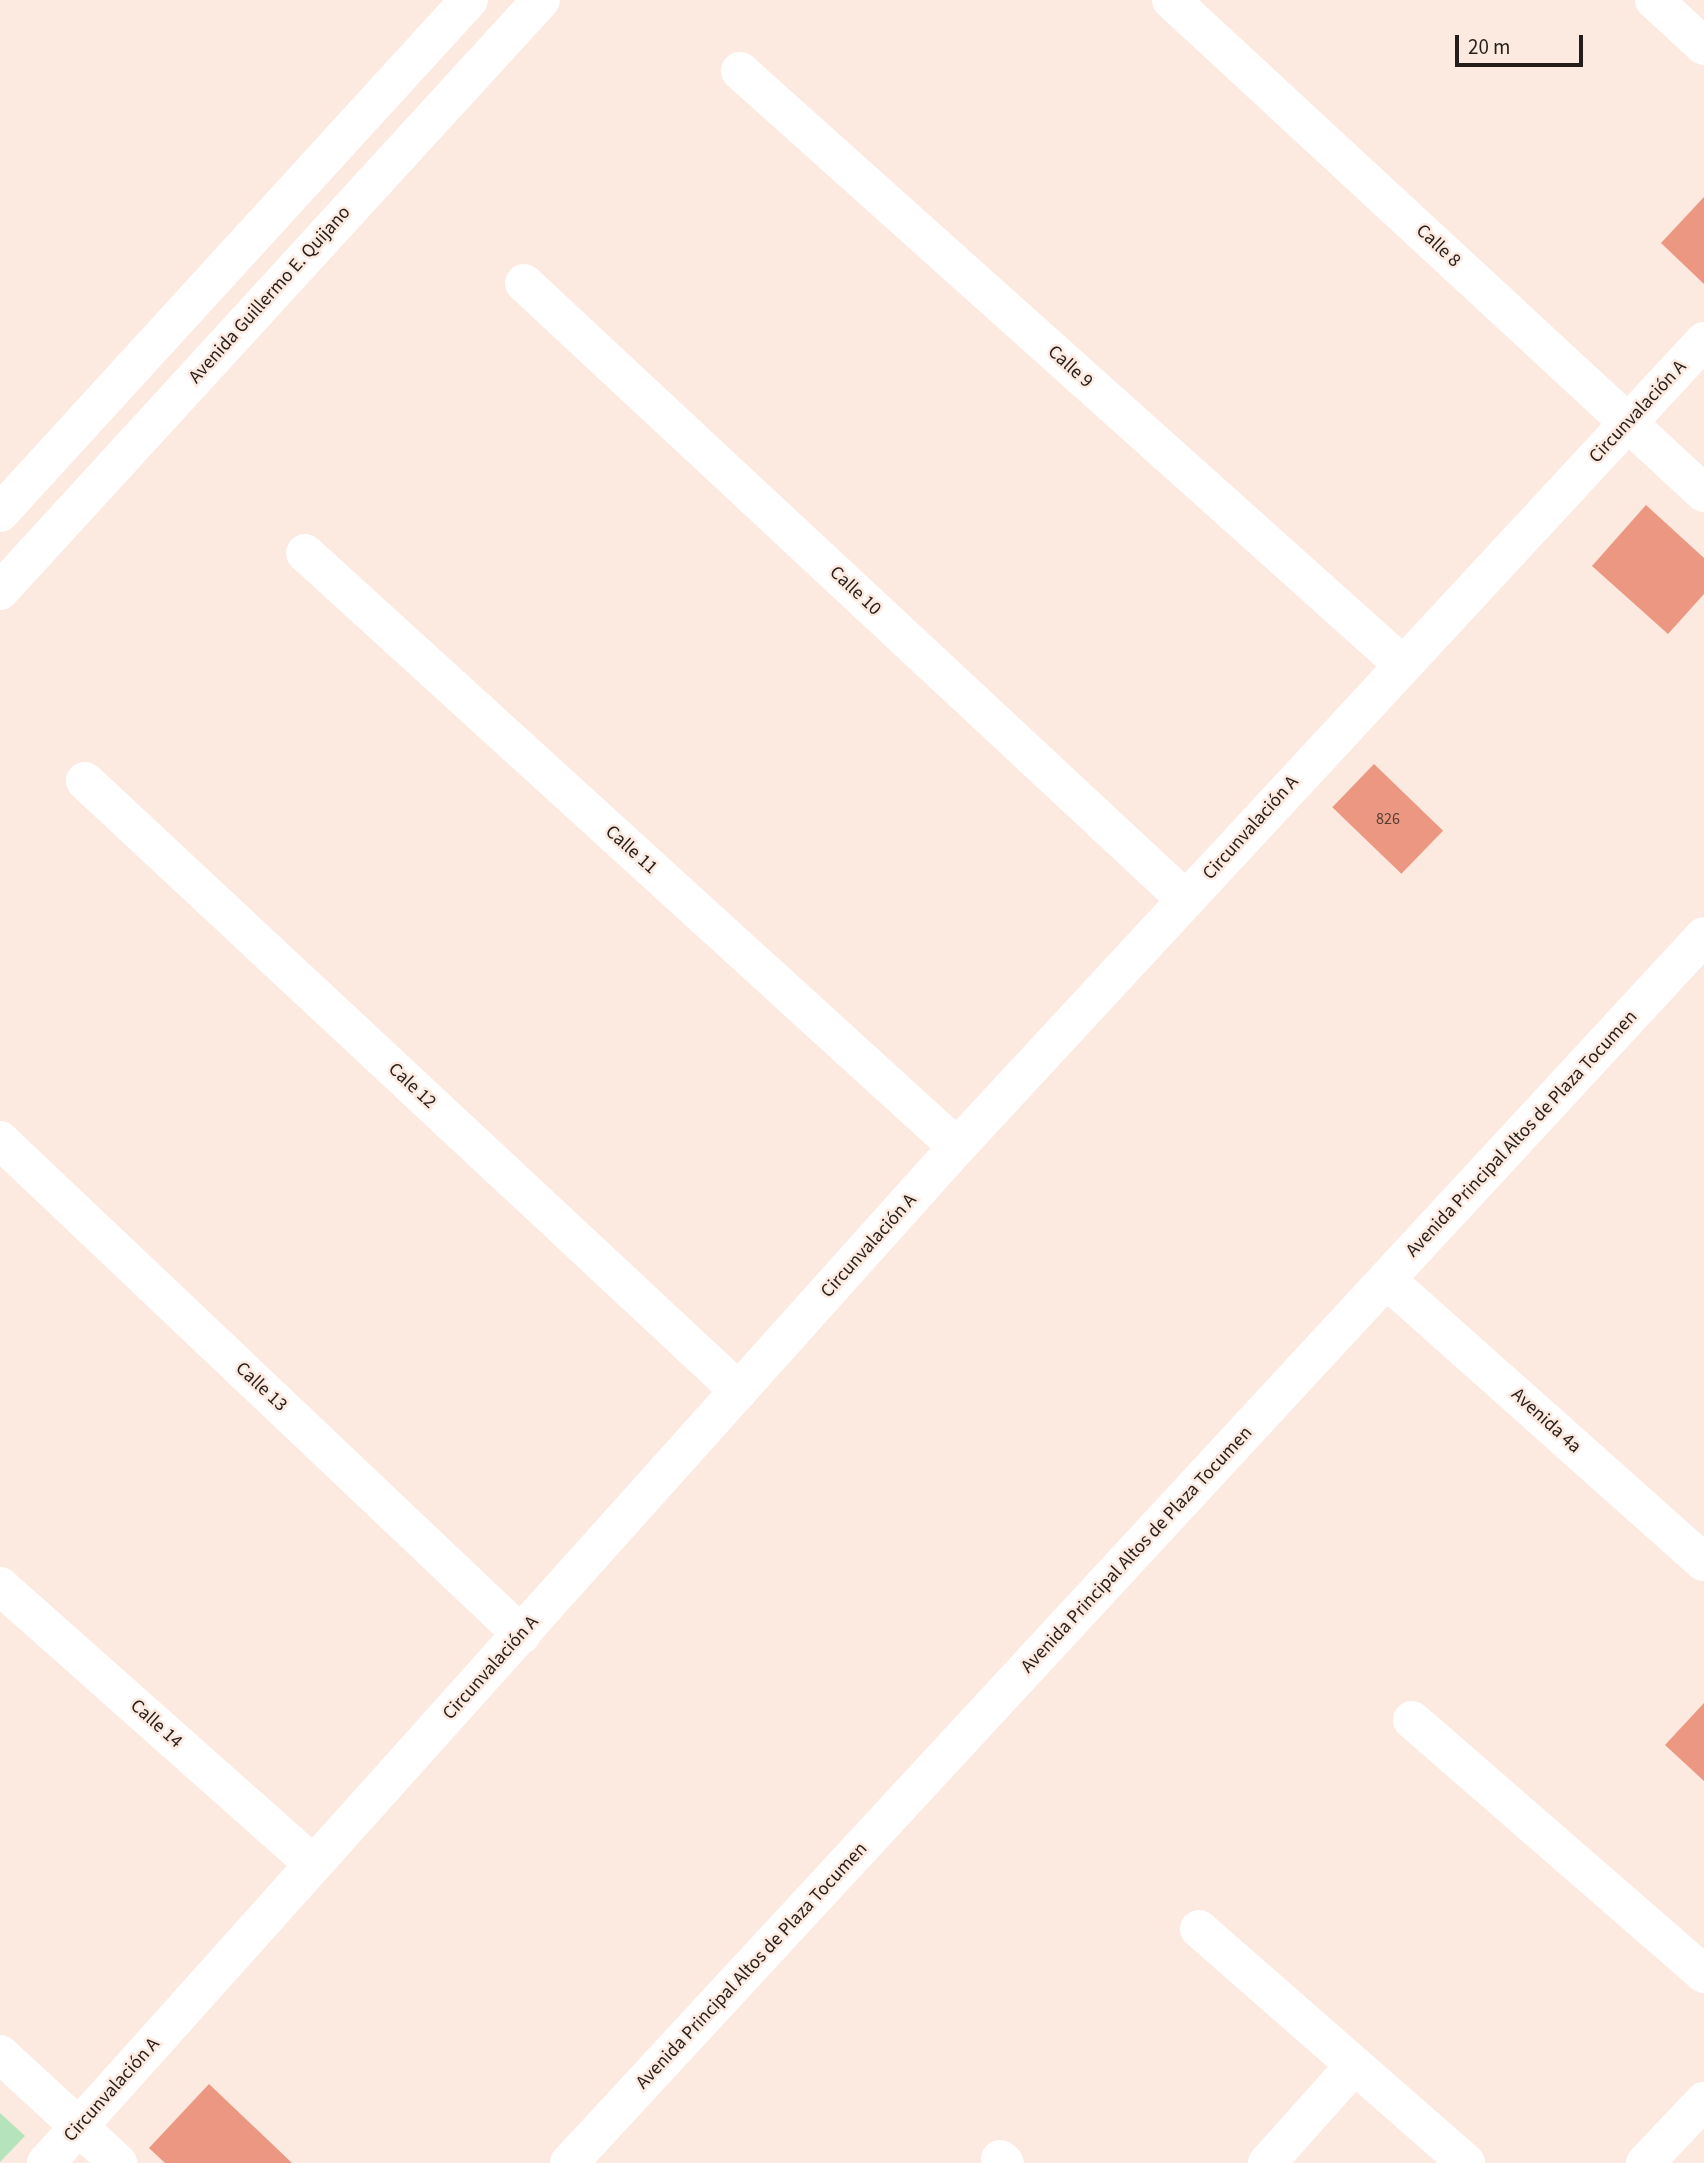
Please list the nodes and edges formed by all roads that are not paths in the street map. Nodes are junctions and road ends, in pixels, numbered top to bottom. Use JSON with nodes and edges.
{"nodes":[{"id":1,"x":469,"y":0,"type":"edge"},
{"id":2,"x":541,"y":0,"type":"edge"},
{"id":3,"x":1171,"y":0,"type":"edge"},
{"id":4,"x":1654,"y":0,"type":"edge"},
{"id":5,"x":433,"y":38,"type":"junction"},
{"id":6,"x":1704,"y":46,"type":"edge"},
{"id":7,"x":740,"y":71,"type":"dead end"},
{"id":8,"x":472,"y":75,"type":"junction"},
{"id":9,"x":524,"y":283,"type":"dead end"},
{"id":10,"x":1704,"y":341,"type":"edge"},
{"id":11,"x":1629,"y":423,"type":"junction"},
{"id":12,"x":1704,"y":493,"type":"edge"},
{"id":13,"x":0,"y":513,"type":"edge"},
{"id":14,"x":305,"y":553,"type":"dead end"},
{"id":15,"x":0,"y":590,"type":"edge"},
{"id":16,"x":1401,"y":663,"type":"junction"},
{"id":17,"x":85,"y":781,"type":"dead end"},
{"id":18,"x":1186,"y":900,"type":"junction"},
{"id":19,"x":1704,"y":936,"type":"edge"},
{"id":20,"x":0,"y":1140,"type":"edge"},
{"id":21,"x":957,"y":1147,"type":"junction"},
{"id":22,"x":1387,"y":1280,"type":"junction"},
{"id":23,"x":739,"y":1391,"type":"junction"},
{"id":24,"x":1704,"y":1562,"type":"edge"},
{"id":25,"x":0,"y":1586,"type":"edge"},
{"id":26,"x":522,"y":1635,"type":"junction"},
{"id":27,"x":1412,"y":1720,"type":"dead end"},
{"id":28,"x":312,"y":1863,"type":"junction"},
{"id":29,"x":1199,"y":1929,"type":"dead end"},
{"id":30,"x":1704,"y":1974,"type":"edge"},
{"id":31,"x":0,"y":2054,"type":"edge"},
{"id":32,"x":1352,"y":2068,"type":"junction"},
{"id":33,"x":1704,"y":2101,"type":"edge"},
{"id":34,"x":80,"y":2127,"type":"junction"},
{"id":35,"x":576,"y":2161,"type":"edge"},
{"id":36,"x":46,"y":2163,"type":"edge"},
{"id":37,"x":118,"y":2163,"type":"edge"},
{"id":38,"x":1267,"y":2163,"type":"edge"},
{"id":39,"x":1466,"y":2163,"type":"edge"},
{"id":40,"x":1644,"y":2163,"type":"edge"}],
"edges":[{"from":1,"to":5,"type":"street"},
{"from":2,"to":8,"type":"street","name":"Avenida Guillermo E. Quijano"},
{"from":3,"to":11,"type":"street","name":"Calle 8"},
{"from":4,"to":6,"type":"street"},
{"from":5,"to":8,"type":"street"},
{"from":5,"to":13,"type":"street"},
{"from":7,"to":16,"type":"street","name":"Calle 9"},
{"from":8,"to":15,"type":"street","name":"Avenida Guillermo E. Quijano"},
{"from":9,"to":18,"type":"street","name":"Calle 10"},
{"from":10,"to":11,"type":"street","name":"Circunvalación A"},
{"from":11,"to":12,"type":"street","name":"Calle 8"},
{"from":11,"to":16,"type":"street","name":"Circunvalación A"},
{"from":14,"to":21,"type":"street","name":"Calle 11"},
{"from":16,"to":18,"type":"street","name":"Circunvalación A"},
{"from":17,"to":23,"type":"street","name":"Cale 12"},
{"from":18,"to":21,"type":"street","name":"Circunvalación A"},
{"from":19,"to":22,"type":"street","name":"Avenida Principal Altos de Plaza Tocumen"},
{"from":20,"to":26,"type":"street","name":"Calle 13"},
{"from":21,"to":23,"type":"street","name":"Circunvalación A"},
{"from":22,"to":24,"type":"street","name":"Avenida 4a"},
{"from":22,"to":35,"type":"street","name":"Avenida Principal Altos de Plaza Tocumen"},
{"from":23,"to":26,"type":"street","name":"Circunvalación A"},
{"from":25,"to":28,"type":"street","name":"Calle 14"},
{"from":26,"to":28,"type":"street","name":"Circunvalación A"},
{"from":27,"to":30,"type":"street"},
{"from":28,"to":34,"type":"street","name":"Circunvalación A"},
{"from":29,"to":32,"type":"street"},
{"from":31,"to":34,"type":"street"},
{"from":32,"to":38,"type":"street"},
{"from":32,"to":39,"type":"street"},
{"from":33,"to":40,"type":"street"},
{"from":34,"to":36,"type":"street","name":"Circunvalación A"},
{"from":34,"to":37,"type":"street"}]}
